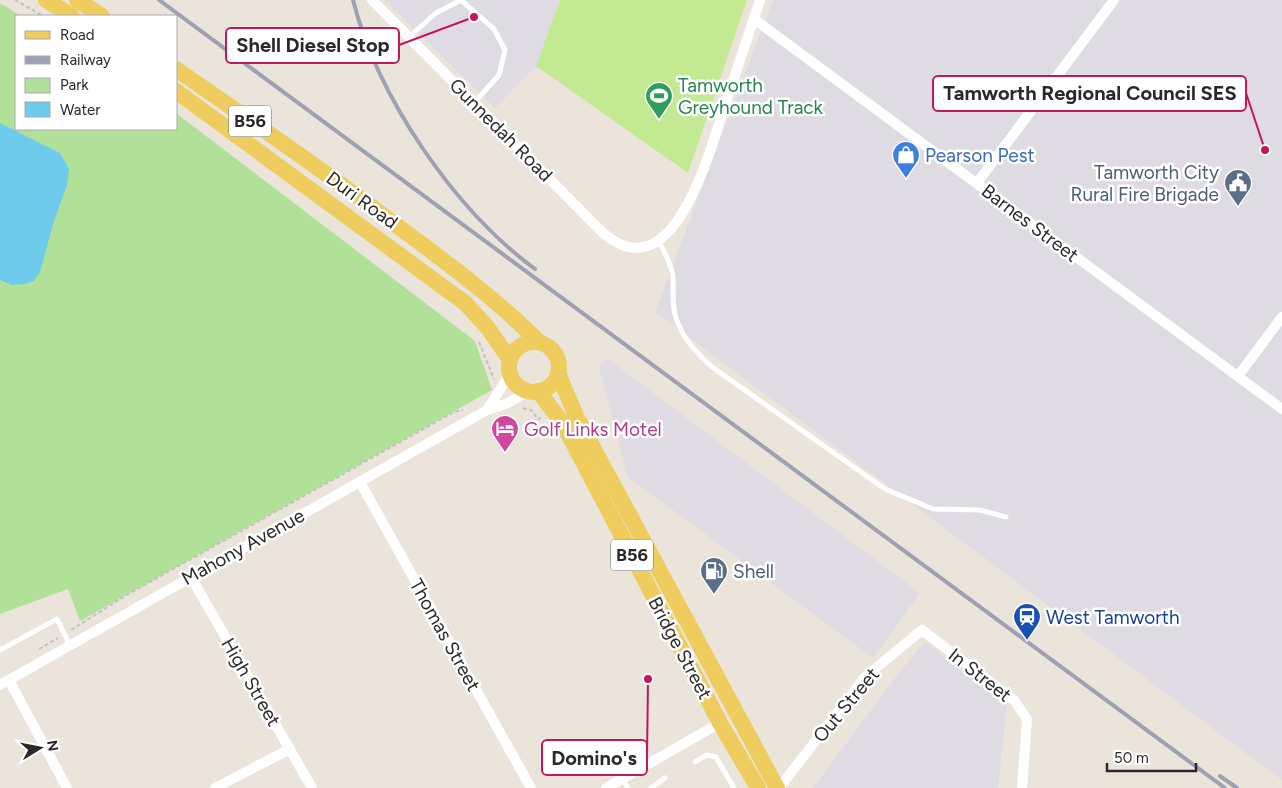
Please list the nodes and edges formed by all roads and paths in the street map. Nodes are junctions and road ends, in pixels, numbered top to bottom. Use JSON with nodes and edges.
{"nodes":[{"id":1,"x":15,"y":0,"type":"edge"},
{"id":2,"x":46,"y":0,"type":"edge"},
{"id":3,"x":77,"y":0,"type":"edge"},
{"id":4,"x":372,"y":0,"type":"edge"},
{"id":5,"x":760,"y":0,"type":"edge"},
{"id":6,"x":1114,"y":0,"type":"edge"},
{"id":7,"x":41,"y":15,"type":"edge"},
{"id":8,"x":70,"y":15,"type":"edge"},
{"id":9,"x":100,"y":15,"type":"edge"},
{"id":10,"x":754,"y":19,"type":"junction"},
{"id":11,"x":409,"y":37,"type":"junction"},
{"id":12,"x":178,"y":70,"type":"edge"},
{"id":13,"x":178,"y":91,"type":"edge"},
{"id":14,"x":474,"y":103,"type":"junction"},
{"id":15,"x":977,"y":183,"type":"junction"},
{"id":16,"x":658,"y":240,"type":"junction"},
{"id":17,"x":1282,"y":318,"type":"edge"},
{"id":18,"x":479,"y":341,"type":"dead end"},
{"id":19,"x":539,"y":342,"type":"junction"},
{"id":20,"x":510,"y":367,"type":"junction"},
{"id":21,"x":558,"y":373,"type":"junction"},
{"id":22,"x":1238,"y":376,"type":"junction"},
{"id":23,"x":502,"y":389,"type":"junction"},
{"id":24,"x":533,"y":391,"type":"junction"},
{"id":25,"x":508,"y":402,"type":"junction"},
{"id":26,"x":1282,"y":409,"type":"edge"},
{"id":27,"x":464,"y":410,"type":"dead end"},
{"id":28,"x":487,"y":410,"type":"junction"},
{"id":29,"x":554,"y":412,"type":"junction"},
{"id":30,"x":360,"y":482,"type":"junction"},
{"id":31,"x":1006,"y":517,"type":"dead end"},
{"id":32,"x":191,"y":577,"type":"junction"},
{"id":33,"x":922,"y":630,"type":"joint"},
{"id":34,"x":65,"y":634,"type":"junction"},
{"id":35,"x":70,"y":645,"type":"junction"},
{"id":36,"x":0,"y":650,"type":"edge"},
{"id":37,"x":31,"y":654,"type":"dead end"},
{"id":38,"x":706,"y":660,"type":"junction"},
{"id":39,"x":5,"y":683,"type":"edge"},
{"id":40,"x":720,"y":723,"type":"junction"},
{"id":41,"x":290,"y":749,"type":"junction"},
{"id":42,"x":695,"y":762,"type":"dead end"},
{"id":43,"x":665,"y":778,"type":"dead end"},
{"id":44,"x":625,"y":783,"type":"edge"},
{"id":45,"x":756,"y":787,"type":"edge"},
{"id":46,"x":67,"y":788,"type":"edge"},
{"id":47,"x":215,"y":788,"type":"edge"},
{"id":48,"x":312,"y":788,"type":"edge"},
{"id":49,"x":531,"y":788,"type":"edge"},
{"id":50,"x":606,"y":788,"type":"edge"},
{"id":51,"x":651,"y":788,"type":"edge"},
{"id":52,"x":734,"y":788,"type":"edge"},
{"id":53,"x":778,"y":788,"type":"edge"},
{"id":54,"x":1022,"y":788,"type":"edge"}],
"edges":[{"from":1,"to":7,"type":"path"},
{"from":2,"to":8,"type":"main road"},
{"from":3,"to":9,"type":"main road"},
{"from":4,"to":11,"type":"street","name":"Gunnedah Road"},
{"from":5,"to":10,"type":"street"},
{"from":6,"to":15,"type":"street"},
{"from":10,"to":15,"type":"street","name":"Barnes Street"},
{"from":10,"to":16,"type":"street"},
{"from":11,"to":14,"type":"street","name":"Gunnedah Road"},
{"from":11,"to":14,"type":"lane"},
{"from":12,"to":19,"type":"main road","name":"Duri Road","number":"B56"},
{"from":13,"to":20,"type":"main road","name":"Duri Road","number":"B56"},
{"from":14,"to":16,"type":"street","name":"Gunnedah Road"},
{"from":15,"to":22,"type":"street","name":"Barnes Street"},
{"from":16,"to":31,"type":"lane"},
{"from":17,"to":22,"type":"street"},
{"from":18,"to":23,"type":"path"},
{"from":19,"to":20,"type":"main road"},
{"from":19,"to":21,"type":"main road","number":"B56"},
{"from":20,"to":23,"type":"street","name":"Mahony Avenue"},
{"from":20,"to":24,"type":"main road","number":"B56"},
{"from":21,"to":24,"type":"main road"},
{"from":21,"to":38,"type":"main road","name":"Bridge Street","number":"B56"},
{"from":22,"to":26,"type":"street","name":"Barnes Street"},
{"from":23,"to":28,"type":"street","name":"Mahony Avenue"},
{"from":24,"to":25,"type":"street","name":"Mahony Avenue"},
{"from":24,"to":29,"type":"main road","name":"Bridge Street","number":"B56"},
{"from":25,"to":28,"type":"street","name":"Mahony Avenue"},
{"from":25,"to":29,"type":"path"},
{"from":27,"to":34,"type":"path"},
{"from":28,"to":30,"type":"street","name":"Mahony Avenue"},
{"from":29,"to":40,"type":"main road","name":"Bridge Street","number":"B56"},
{"from":30,"to":32,"type":"street","name":"Mahony Avenue"},
{"from":30,"to":49,"type":"street","name":"Thomas Street"},
{"from":32,"to":35,"type":"street","name":"Mahony Avenue"},
{"from":32,"to":41,"type":"street","name":"High Street"},
{"from":33,"to":53,"type":"street","name":"Out Street"},
{"from":33,"to":54,"type":"street","name":"In Street"},
{"from":34,"to":35,"type":"lane"},
{"from":34,"to":36,"type":"lane"},
{"from":34,"to":37,"type":"path"},
{"from":35,"to":39,"type":"street","name":"Mahony Avenue"},
{"from":38,"to":40,"type":"main road","name":"Bridge Street"},
{"from":38,"to":53,"type":"main road","name":"Bridge Street","number":"B56"},
{"from":39,"to":46,"type":"street"},
{"from":40,"to":44,"type":"street"},
{"from":40,"to":45,"type":"main road","name":"Bridge Street","number":"B56"},
{"from":41,"to":47,"type":"street"},
{"from":41,"to":48,"type":"street","name":"High Street"},
{"from":42,"to":52,"type":"lane"},
{"from":43,"to":51,"type":"lane"},
{"from":44,"to":50,"type":"street"}]}
